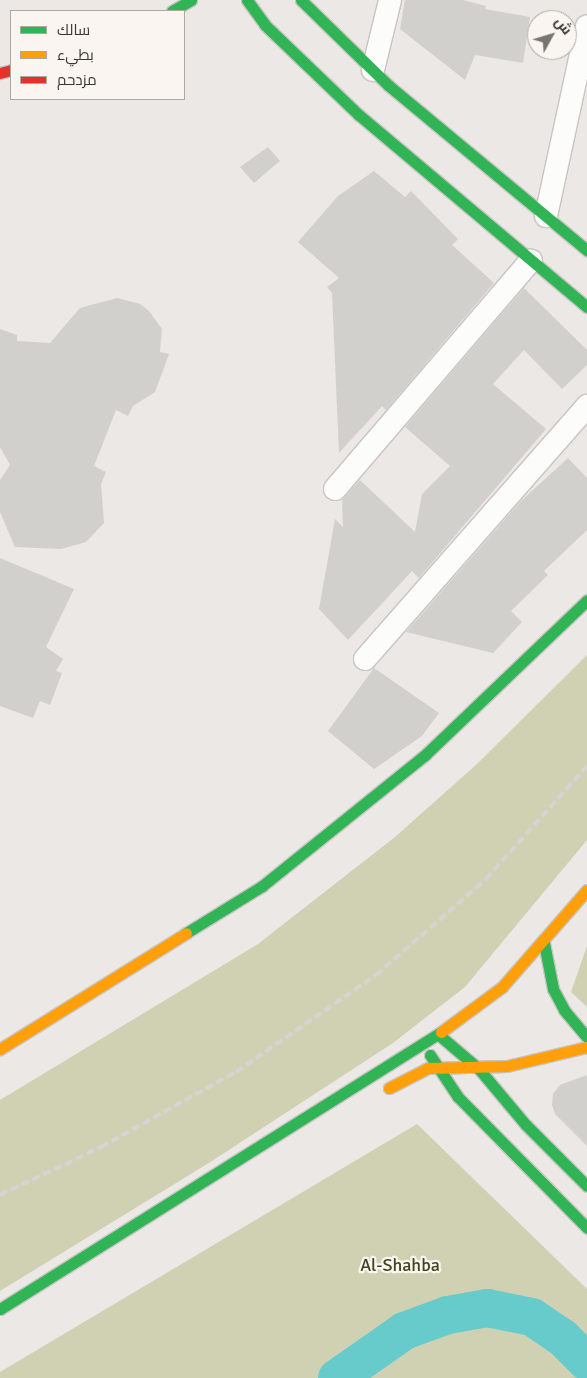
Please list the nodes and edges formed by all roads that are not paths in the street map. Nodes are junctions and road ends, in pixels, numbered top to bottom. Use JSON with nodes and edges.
{"nodes":[{"id":1,"x":191,"y":0,"type":"edge"},
{"id":2,"x":247,"y":0,"type":"edge"},
{"id":3,"x":301,"y":0,"type":"edge"},
{"id":4,"x":390,"y":0,"type":"edge"},
{"id":5,"x":174,"y":10,"type":"edge"},
{"id":6,"x":587,"y":26,"type":"edge"},
{"id":7,"x":373,"y":70,"type":"junction"},
{"id":8,"x":546,"y":216,"type":"junction"},
{"id":9,"x":587,"y":250,"type":"edge"},
{"id":10,"x":531,"y":260,"type":"junction"},
{"id":11,"x":587,"y":307,"type":"edge"},
{"id":12,"x":587,"y":406,"type":"edge"},
{"id":13,"x":334,"y":489,"type":"dead end"},
{"id":14,"x":587,"y":600,"type":"edge"},
{"id":15,"x":365,"y":659,"type":"dead end"},
{"id":16,"x":587,"y":890,"type":"edge"},
{"id":17,"x":544,"y":943,"type":"junction"},
{"id":18,"x":439,"y":1035,"type":"junction"},
{"id":19,"x":587,"y":1037,"type":"edge"},
{"id":20,"x":424,"y":1045,"type":"junction"},
{"id":21,"x":587,"y":1047,"type":"edge"},
{"id":22,"x":0,"y":1049,"type":"edge"},
{"id":23,"x":529,"y":1062,"type":"junction"},
{"id":24,"x":436,"y":1066,"type":"junction"},
{"id":25,"x":479,"y":1069,"type":"junction"},
{"id":26,"x":378,"y":1095,"type":"dead end"},
{"id":27,"x":511,"y":1108,"type":"junction"},
{"id":28,"x":587,"y":1186,"type":"edge"},
{"id":29,"x":587,"y":1228,"type":"edge"},
{"id":30,"x":0,"y":1309,"type":"edge"}],
"edges":[{"from":1,"to":5,"type":"main road"},
{"from":2,"to":10,"type":"main road"},
{"from":3,"to":7,"type":"main road"},
{"from":4,"to":7,"type":"street"},
{"from":6,"to":8,"type":"street"},
{"from":7,"to":8,"type":"main road"},
{"from":8,"to":9,"type":"main road"},
{"from":10,"to":11,"type":"main road"},
{"from":10,"to":13,"type":"street"},
{"from":12,"to":15,"type":"street"},
{"from":14,"to":22,"type":"main road"},
{"from":16,"to":17,"type":"main road"},
{"from":17,"to":18,"type":"main road"},
{"from":17,"to":19,"type":"main road"},
{"from":18,"to":20,"type":"main road"},
{"from":18,"to":25,"type":"main road"},
{"from":20,"to":24,"type":"main road"},
{"from":20,"to":30,"type":"main road"},
{"from":21,"to":23,"type":"main road"},
{"from":23,"to":25,"type":"main road"},
{"from":23,"to":27,"type":"main road"},
{"from":24,"to":25,"type":"main road"},
{"from":24,"to":26,"type":"main road"},
{"from":24,"to":29,"type":"main road"},
{"from":25,"to":27,"type":"main road"},
{"from":27,"to":28,"type":"main road"}]}
